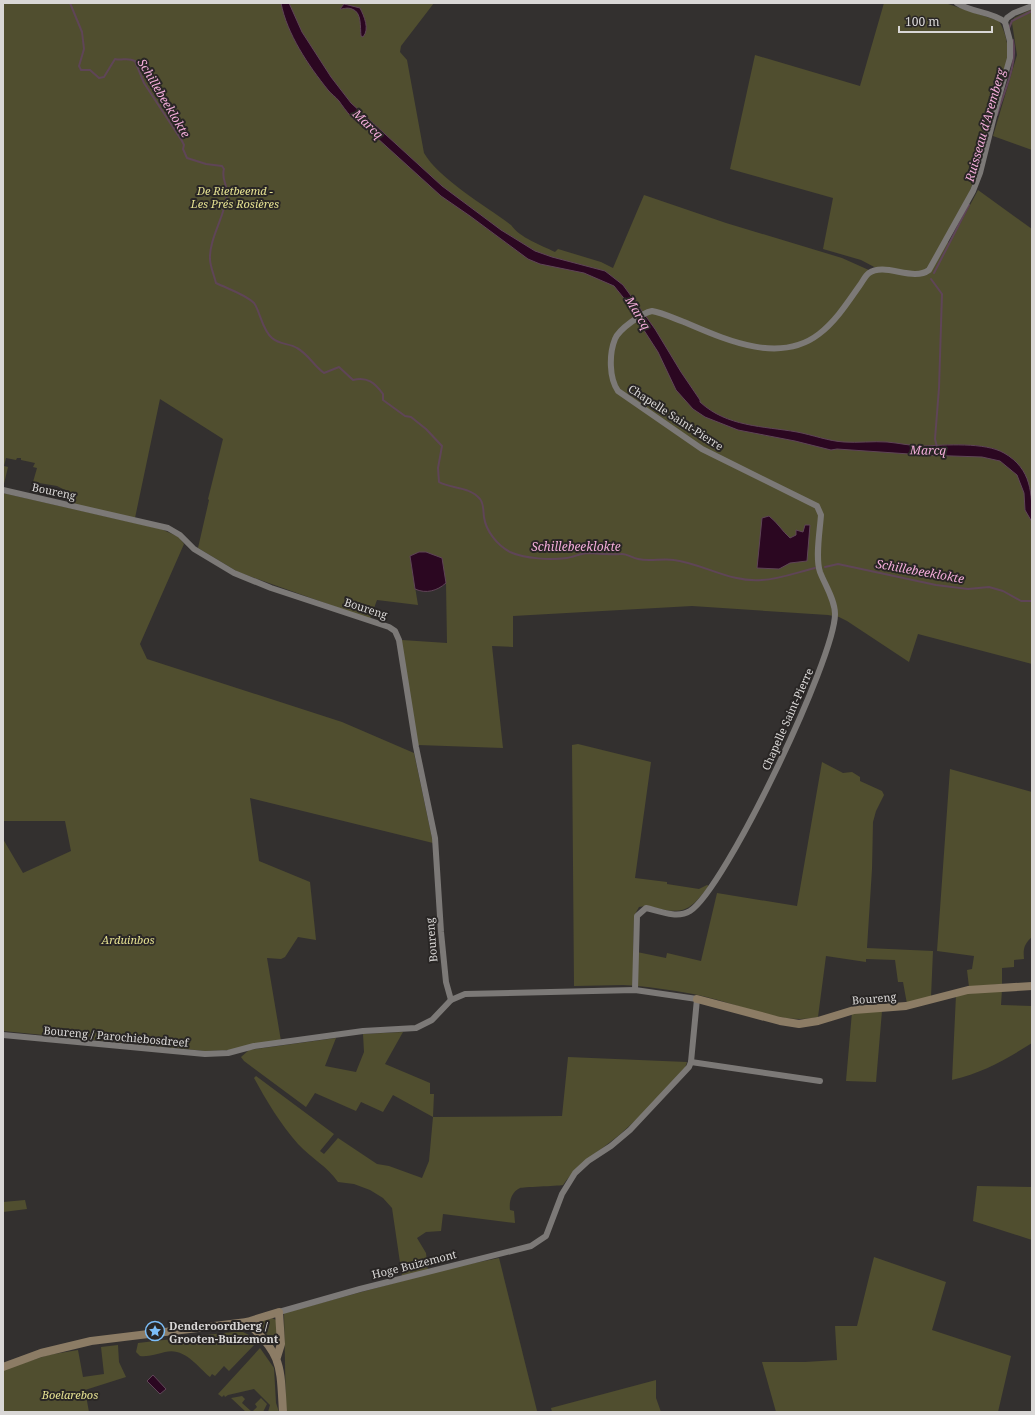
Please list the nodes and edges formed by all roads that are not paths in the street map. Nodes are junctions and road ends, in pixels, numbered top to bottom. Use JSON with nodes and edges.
{"nodes":[{"id":1,"x":957,"y":3,"type":"edge"},
{"id":2,"x":1032,"y":6,"type":"edge"},
{"id":3,"x":1005,"y":22,"type":"junction"},
{"id":4,"x":3,"y":490,"type":"edge"},
{"id":5,"x":1032,"y":986,"type":"edge"},
{"id":6,"x":635,"y":990,"type":"junction"},
{"id":7,"x":697,"y":999,"type":"junction"},
{"id":8,"x":451,"y":1000,"type":"junction"},
{"id":9,"x":3,"y":1035,"type":"edge"},
{"id":10,"x":228,"y":1053,"type":"joint"},
{"id":11,"x":691,"y":1062,"type":"junction"},
{"id":12,"x":820,"y":1081,"type":"dead end"},
{"id":13,"x":279,"y":1312,"type":"junction"},
{"id":14,"x":247,"y":1322,"type":"junction"},
{"id":15,"x":277,"y":1357,"type":"junction"},
{"id":16,"x":3,"y":1367,"type":"edge"},
{"id":17,"x":283,"y":1412,"type":"edge"}],
"edges":[{"from":1,"to":3,"type":"street"},
{"from":2,"to":3,"type":"street"},
{"from":3,"to":6,"type":"street","name":"Chapelle Saint-Pierre"},
{"from":4,"to":8,"type":"street","name":"Boureng"},
{"from":5,"to":7,"type":"street","name":"Boureng"},
{"from":6,"to":7,"type":"street","name":"Boureng"},
{"from":6,"to":8,"type":"street","name":"Boureng"},
{"from":7,"to":11,"type":"street"},
{"from":8,"to":10,"type":"street","name":"Boureng"},
{"from":9,"to":10,"type":"street","name":"Boureng / Parochiebosdreef"},
{"from":11,"to":12,"type":"street"},
{"from":11,"to":13,"type":"street","name":"Hoge Buizemont"},
{"from":13,"to":14,"type":"street","name":"Hoge Buizemont"},
{"from":13,"to":15,"type":"street"},
{"from":14,"to":15,"type":"street"},
{"from":14,"to":16,"type":"street","name":"Hoge Buizemont"},
{"from":15,"to":17,"type":"street"}]}
